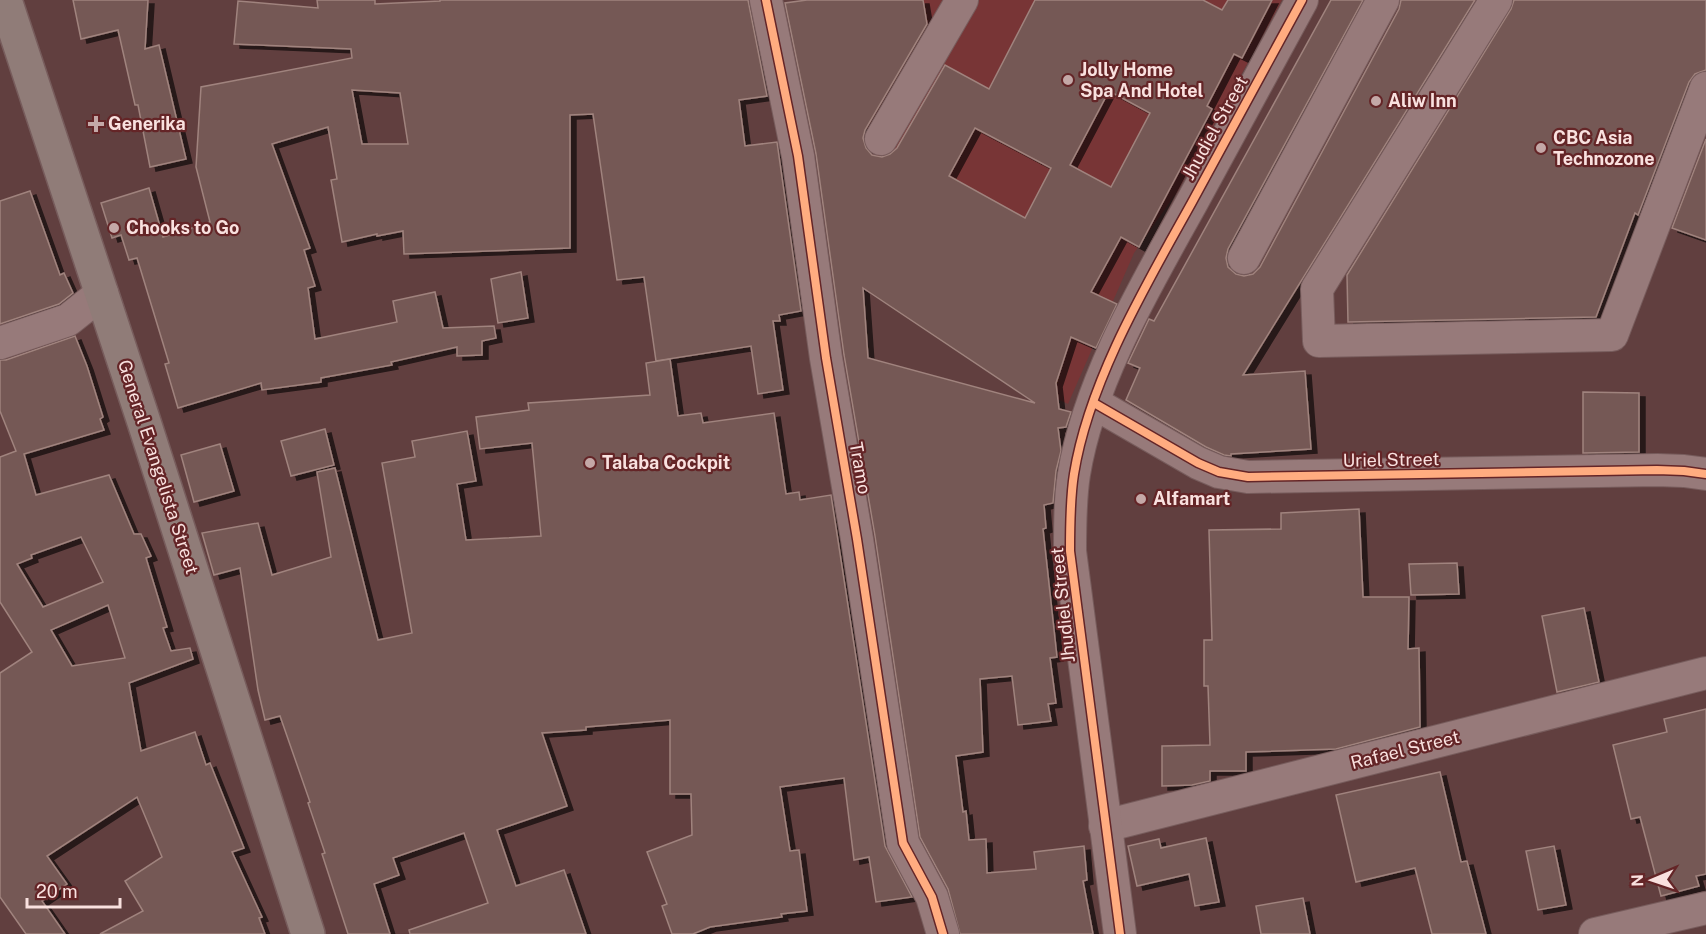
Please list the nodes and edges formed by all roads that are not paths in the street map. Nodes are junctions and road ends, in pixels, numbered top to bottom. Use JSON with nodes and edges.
{"nodes":[{"id":1,"x":5,"y":0,"type":"edge"},
{"id":2,"x":766,"y":0,"type":"edge"},
{"id":3,"x":1302,"y":0,"type":"edge"},
{"id":4,"x":1383,"y":0,"type":"edge"},
{"id":5,"x":1496,"y":0,"type":"edge"},
{"id":6,"x":953,"y":6,"type":"edge"},
{"id":7,"x":1706,"y":88,"type":"edge"},
{"id":8,"x":881,"y":140,"type":"dead end"},
{"id":9,"x":1244,"y":258,"type":"dead end"},
{"id":10,"x":102,"y":293,"type":"junction"},
{"id":11,"x":0,"y":343,"type":"edge"},
{"id":12,"x":1094,"y":403,"type":"junction"},
{"id":13,"x":1706,"y":474,"type":"edge"},
{"id":14,"x":1706,"y":674,"type":"edge"},
{"id":15,"x":1105,"y":826,"type":"junction"},
{"id":16,"x":1706,"y":908,"type":"edge"},
{"id":17,"x":308,"y":934,"type":"edge"},
{"id":18,"x":943,"y":934,"type":"edge"},
{"id":19,"x":1120,"y":934,"type":"edge"},
{"id":20,"x":1595,"y":934,"type":"edge"}],
"edges":[{"from":1,"to":10,"type":"main road","name":"General Evangelista Street"},
{"from":2,"to":18,"type":"street","name":"Tramo"},
{"from":3,"to":12,"type":"street","name":"Jhudiel Street"},
{"from":4,"to":9,"type":"street"},
{"from":5,"to":7,"type":"street"},
{"from":6,"to":8,"type":"street"},
{"from":10,"to":11,"type":"street"},
{"from":10,"to":17,"type":"main road","name":"General Evangelista Street"},
{"from":12,"to":13,"type":"street","name":"Uriel Street"},
{"from":12,"to":15,"type":"street","name":"Jhudiel Street"},
{"from":14,"to":15,"type":"street","name":"Rafael Street"},
{"from":15,"to":19,"type":"street","name":"Jhudiel Street"},
{"from":16,"to":20,"type":"street"}]}
